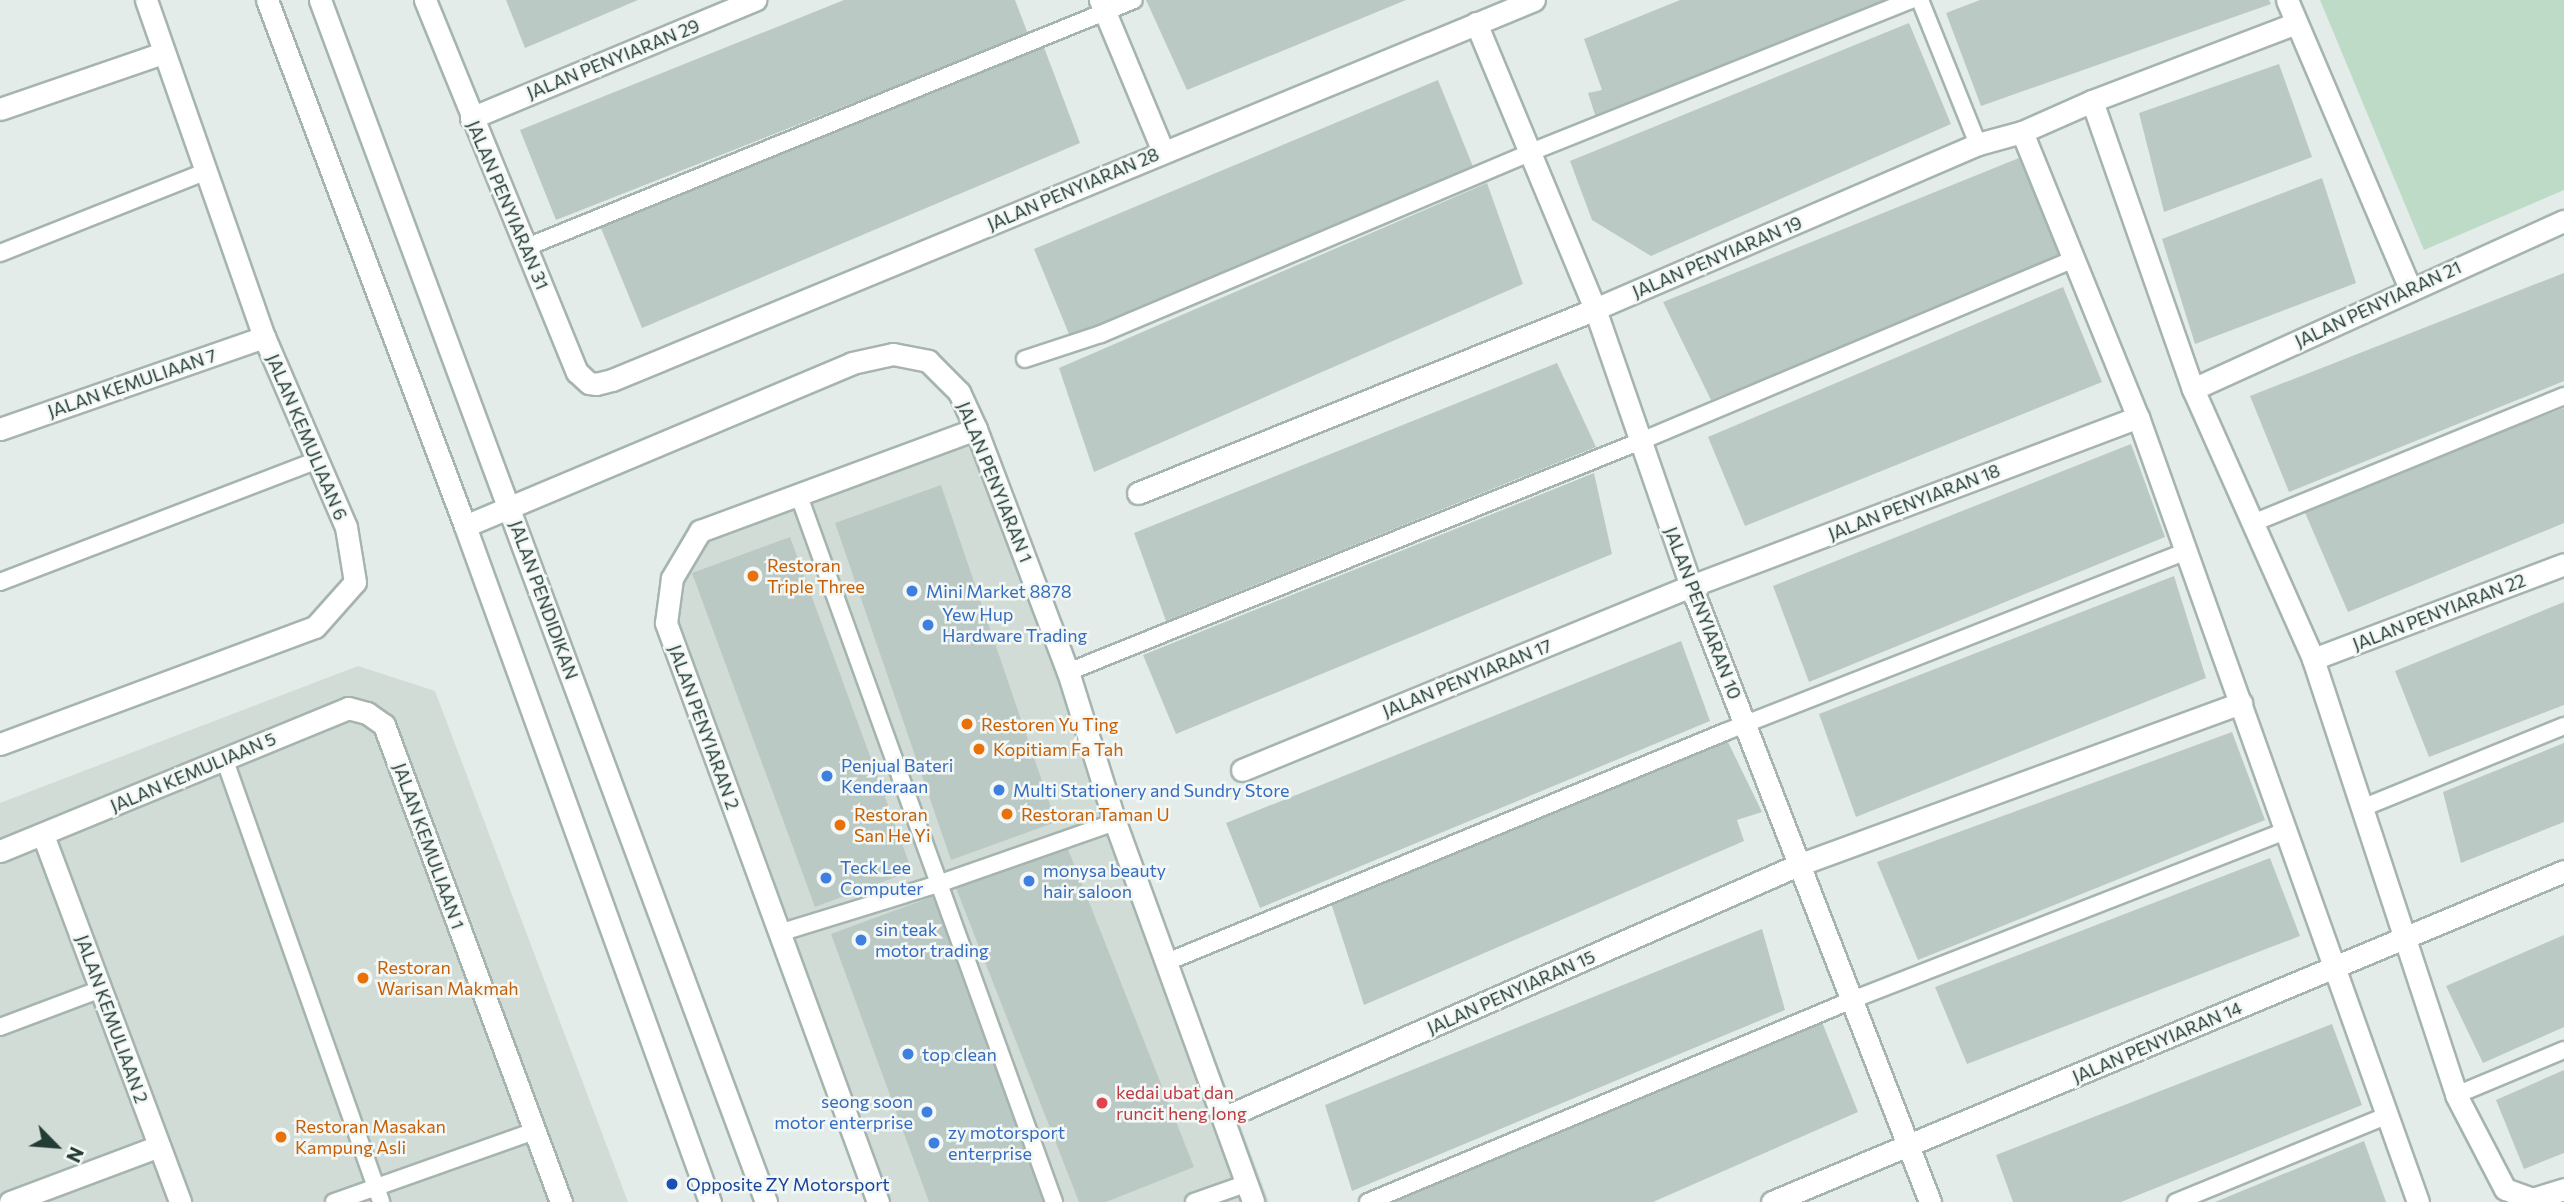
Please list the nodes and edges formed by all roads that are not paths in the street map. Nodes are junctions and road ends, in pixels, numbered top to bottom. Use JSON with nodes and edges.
{"nodes":[{"id":1,"x":146,"y":0,"type":"edge"},
{"id":2,"x":267,"y":0,"type":"edge"},
{"id":3,"x":320,"y":0,"type":"edge"},
{"id":4,"x":425,"y":0,"type":"edge"},
{"id":5,"x":755,"y":0,"type":"edge"},
{"id":6,"x":1134,"y":0,"type":"edge"},
{"id":7,"x":1534,"y":0,"type":"edge"},
{"id":8,"x":1911,"y":0,"type":"edge"},
{"id":9,"x":1920,"y":0,"type":"edge"},
{"id":10,"x":2287,"y":0,"type":"edge"},
{"id":11,"x":1102,"y":6,"type":"edge"},
{"id":12,"x":1476,"y":23,"type":"junction"},
{"id":13,"x":2296,"y":23,"type":"junction"},
{"id":14,"x":163,"y":53,"type":"junction"},
{"id":15,"x":2092,"y":101,"type":"junction"},
{"id":16,"x":0,"y":109,"type":"edge"},
{"id":17,"x":471,"y":118,"type":"junction"},
{"id":18,"x":2022,"y":132,"type":"junction"},
{"id":19,"x":1978,"y":144,"type":"junction"},
{"id":20,"x":1163,"y":151,"type":"junction"},
{"id":21,"x":1531,"y":152,"type":"junction"},
{"id":22,"x":205,"y":173,"type":"junction"},
{"id":23,"x":2564,"y":221,"type":"edge"},
{"id":24,"x":527,"y":247,"type":"junction"},
{"id":25,"x":0,"y":253,"type":"edge"},
{"id":26,"x":2074,"y":259,"type":"junction"},
{"id":27,"x":2410,"y":288,"type":"junction"},
{"id":28,"x":1595,"y":309,"type":"junction"},
{"id":29,"x":264,"y":337,"type":"junction"},
{"id":30,"x":1025,"y":359,"type":"dead end"},
{"id":31,"x":612,"y":380,"type":"joint"},
{"id":32,"x":2193,"y":390,"type":"junction"},
{"id":33,"x":2564,"y":396,"type":"edge"},
{"id":34,"x":2138,"y":417,"type":"junction"},
{"id":35,"x":0,"y":429,"type":"edge"},
{"id":36,"x":976,"y":429,"type":"junction"},
{"id":37,"x":1641,"y":441,"type":"junction"},
{"id":38,"x":318,"y":460,"type":"junction"},
{"id":39,"x":1138,"y":493,"type":"dead end"},
{"id":40,"x":799,"y":496,"type":"junction"},
{"id":41,"x":510,"y":507,"type":"junction"},
{"id":42,"x":2253,"y":523,"type":"junction"},
{"id":43,"x":465,"y":526,"type":"junction"},
{"id":44,"x":2187,"y":551,"type":"junction"},
{"id":45,"x":2564,"y":564,"type":"edge"},
{"id":46,"x":0,"y":582,"type":"edge"},
{"id":47,"x":1691,"y":586,"type":"junction"},
{"id":48,"x":2313,"y":659,"type":"junction"},
{"id":49,"x":1068,"y":672,"type":"junction"},
{"id":50,"x":2241,"y":703,"type":"junction"},
{"id":51,"x":1745,"y":724,"type":"junction"},
{"id":52,"x":384,"y":725,"type":"joint"},
{"id":53,"x":2564,"y":726,"type":"edge"},
{"id":54,"x":0,"y":744,"type":"edge"},
{"id":55,"x":224,"y":758,"type":"junction"},
{"id":56,"x":1242,"y":771,"type":"dead end"},
{"id":57,"x":2362,"y":808,"type":"junction"},
{"id":58,"x":1115,"y":822,"type":"junction"},
{"id":59,"x":2286,"y":831,"type":"junction"},
{"id":60,"x":43,"y":835,"type":"junction"},
{"id":61,"x":0,"y":851,"type":"edge"},
{"id":62,"x":1798,"y":865,"type":"junction"},
{"id":63,"x":2564,"y":871,"type":"edge"},
{"id":64,"x":938,"y":884,"type":"junction"},
{"id":65,"x":779,"y":933,"type":"junction"},
{"id":66,"x":2406,"y":938,"type":"junction"},
{"id":67,"x":1167,"y":962,"type":"junction"},
{"id":68,"x":2334,"y":968,"type":"junction"},
{"id":69,"x":101,"y":989,"type":"junction"},
{"id":70,"x":1852,"y":1000,"type":"junction"},
{"id":71,"x":0,"y":1027,"type":"edge"},
{"id":72,"x":2564,"y":1050,"type":"edge"},
{"id":73,"x":2456,"y":1095,"type":"junction"},
{"id":74,"x":2386,"y":1116,"type":"junction"},
{"id":75,"x":1223,"y":1118,"type":"junction"},
{"id":76,"x":535,"y":1131,"type":"junction"},
{"id":77,"x":159,"y":1146,"type":"junction"},
{"id":78,"x":1909,"y":1147,"type":"junction"},
{"id":79,"x":375,"y":1185,"type":"junction"},
{"id":80,"x":2558,"y":1191,"type":"edge"},
{"id":81,"x":1249,"y":1193,"type":"edge"},
{"id":82,"x":9,"y":1202,"type":"edge"},
{"id":83,"x":180,"y":1202,"type":"edge"},
{"id":84,"x":334,"y":1202,"type":"edge"},
{"id":85,"x":381,"y":1202,"type":"edge"},
{"id":86,"x":561,"y":1202,"type":"edge"},
{"id":87,"x":710,"y":1202,"type":"edge"},
{"id":88,"x":766,"y":1202,"type":"edge"},
{"id":89,"x":878,"y":1202,"type":"edge"},
{"id":90,"x":1054,"y":1202,"type":"edge"},
{"id":91,"x":1194,"y":1202,"type":"edge"},
{"id":92,"x":1368,"y":1202,"type":"edge"},
{"id":93,"x":1772,"y":1202,"type":"edge"},
{"id":94,"x":1930,"y":1202,"type":"edge"},
{"id":95,"x":2176,"y":1202,"type":"edge"},
{"id":96,"x":2418,"y":1202,"type":"edge"}],
"edges":[{"from":1,"to":14,"type":"street","name":"JALAN KEMULIAAN 6"},
{"from":2,"to":43,"type":"street"},
{"from":3,"to":41,"type":"street","name":"JALAN PENDIDIKAN"},
{"from":4,"to":17,"type":"street","name":"JALAN PENYIARAN 31"},
{"from":5,"to":17,"type":"street","name":"JALAN PENYIARAN 29"},
{"from":6,"to":11,"type":"lane"},
{"from":7,"to":12,"type":"street","name":"JALAN PENYIARAN 28"},
{"from":8,"to":21,"type":"lane"},
{"from":9,"to":19,"type":"lane"},
{"from":10,"to":13,"type":"street"},
{"from":11,"to":20,"type":"street"},
{"from":11,"to":24,"type":"lane"},
{"from":12,"to":20,"type":"street","name":"JALAN PENYIARAN 28"},
{"from":12,"to":21,"type":"street","name":"JALAN PENYIARAN 10"},
{"from":13,"to":15,"type":"street","name":"JALAN PENYIARAN 19"},
{"from":13,"to":27,"type":"street"},
{"from":14,"to":16,"type":"street"},
{"from":14,"to":22,"type":"street","name":"JALAN KEMULIAAN 6"},
{"from":15,"to":18,"type":"street","name":"JALAN PENYIARAN 19"},
{"from":15,"to":32,"type":"street"},
{"from":17,"to":24,"type":"street","name":"JALAN PENYIARAN 31"},
{"from":18,"to":19,"type":"street","name":"JALAN PENYIARAN 19"},
{"from":18,"to":26,"type":"street"},
{"from":19,"to":28,"type":"street","name":"JALAN PENYIARAN 19"},
{"from":20,"to":31,"type":"street","name":"JALAN PENYIARAN 28"},
{"from":21,"to":28,"type":"street","name":"JALAN PENYIARAN 10"},
{"from":21,"to":30,"type":"lane"},
{"from":22,"to":25,"type":"lane"},
{"from":22,"to":29,"type":"street","name":"JALAN KEMULIAAN 6"},
{"from":23,"to":27,"type":"street","name":"JALAN PENYIARAN 21"},
{"from":24,"to":31,"type":"street","name":"JALAN PENYIARAN 31"},
{"from":26,"to":34,"type":"street"},
{"from":26,"to":37,"type":"lane"},
{"from":27,"to":32,"type":"street","name":"JALAN PENYIARAN 21"},
{"from":28,"to":37,"type":"street","name":"JALAN PENYIARAN 10"},
{"from":28,"to":39,"type":"street","name":"JALAN PENYIARAN 19"},
{"from":29,"to":35,"type":"street","name":"JALAN KEMULIAAN 7"},
{"from":29,"to":38,"type":"street","name":"JALAN KEMULIAAN 6"},
{"from":32,"to":42,"type":"street"},
{"from":33,"to":42,"type":"lane"},
{"from":34,"to":44,"type":"street"},
{"from":34,"to":47,"type":"street","name":"JALAN PENYIARAN 18"},
{"from":36,"to":40,"type":"street","name":"JALAN PENYIARAN 2"},
{"from":36,"to":41,"type":"street","name":"JALAN PENYIARAN 1"},
{"from":36,"to":49,"type":"street","name":"JALAN PENYIARAN 1"},
{"from":37,"to":47,"type":"street","name":"JALAN PENYIARAN 10"},
{"from":37,"to":49,"type":"lane"},
{"from":38,"to":46,"type":"lane"},
{"from":38,"to":54,"type":"street","name":"JALAN KEMULIAAN 6"},
{"from":40,"to":64,"type":"lane"},
{"from":40,"to":65,"type":"street","name":"JALAN PENYIARAN 2"},
{"from":41,"to":43,"type":"street","name":"JALAN PENYIARAN 1"},
{"from":41,"to":88,"type":"street","name":"JALAN PENDIDIKAN"},
{"from":42,"to":48,"type":"street"},
{"from":43,"to":87,"type":"street"},
{"from":44,"to":50,"type":"street"},
{"from":44,"to":51,"type":"lane"},
{"from":45,"to":48,"type":"street","name":"JALAN PENYIARAN 22"},
{"from":47,"to":51,"type":"street","name":"JALAN PENYIARAN 10"},
{"from":47,"to":56,"type":"street","name":"JALAN PENYIARAN 17"},
{"from":48,"to":57,"type":"street"},
{"from":49,"to":58,"type":"street","name":"JALAN PENYIARAN 1"},
{"from":50,"to":59,"type":"street"},
{"from":50,"to":62,"type":"street","name":"JALAN PENYIARAN 15"},
{"from":51,"to":62,"type":"street","name":"JALAN PENYIARAN 10"},
{"from":51,"to":67,"type":"lane"},
{"from":52,"to":55,"type":"street","name":"JALAN KEMULIAAN 5"},
{"from":52,"to":76,"type":"street","name":"JALAN KEMULIAAN 1"},
{"from":53,"to":57,"type":"lane"},
{"from":55,"to":60,"type":"street","name":"JALAN KEMULIAAN 5"},
{"from":55,"to":79,"type":"lane"},
{"from":57,"to":66,"type":"street"},
{"from":58,"to":64,"type":"lane"},
{"from":58,"to":67,"type":"street","name":"JALAN PENYIARAN 1"},
{"from":59,"to":68,"type":"street"},
{"from":59,"to":70,"type":"lane"},
{"from":60,"to":61,"type":"street","name":"JALAN KEMULIAAN 5"},
{"from":60,"to":69,"type":"street","name":"JALAN KEMULIAAN 2"},
{"from":62,"to":70,"type":"street","name":"JALAN PENYIARAN 10"},
{"from":62,"to":75,"type":"street","name":"JALAN PENYIARAN 15"},
{"from":63,"to":66,"type":"street","name":"JALAN PENYIARAN 14"},
{"from":64,"to":65,"type":"lane"},
{"from":64,"to":90,"type":"lane"},
{"from":65,"to":89,"type":"street","name":"JALAN PENYIARAN 2"},
{"from":66,"to":68,"type":"street","name":"JALAN PENYIARAN 14"},
{"from":66,"to":73,"type":"street"},
{"from":67,"to":75,"type":"street","name":"JALAN PENYIARAN 1"},
{"from":68,"to":74,"type":"street"},
{"from":68,"to":78,"type":"street","name":"JALAN PENYIARAN 14"},
{"from":69,"to":71,"type":"lane"},
{"from":69,"to":77,"type":"street","name":"JALAN KEMULIAAN 2"},
{"from":70,"to":78,"type":"street","name":"JALAN PENYIARAN 10"},
{"from":70,"to":92,"type":"lane"},
{"from":72,"to":73,"type":"lane"},
{"from":73,"to":80,"type":"street"},
{"from":74,"to":95,"type":"lane"},
{"from":74,"to":96,"type":"street"},
{"from":75,"to":81,"type":"street","name":"JALAN PENYIARAN 1"},
{"from":76,"to":79,"type":"lane"},
{"from":76,"to":86,"type":"street","name":"JALAN KEMULIAAN 1"},
{"from":77,"to":82,"type":"street"},
{"from":77,"to":83,"type":"street","name":"JALAN KEMULIAAN 2"},
{"from":78,"to":93,"type":"street","name":"JALAN PENYIARAN 14"},
{"from":78,"to":94,"type":"street","name":"JALAN PENYIARAN 10"},
{"from":79,"to":84,"type":"lane"},
{"from":79,"to":85,"type":"lane"},
{"from":81,"to":91,"type":"lane"}]}
